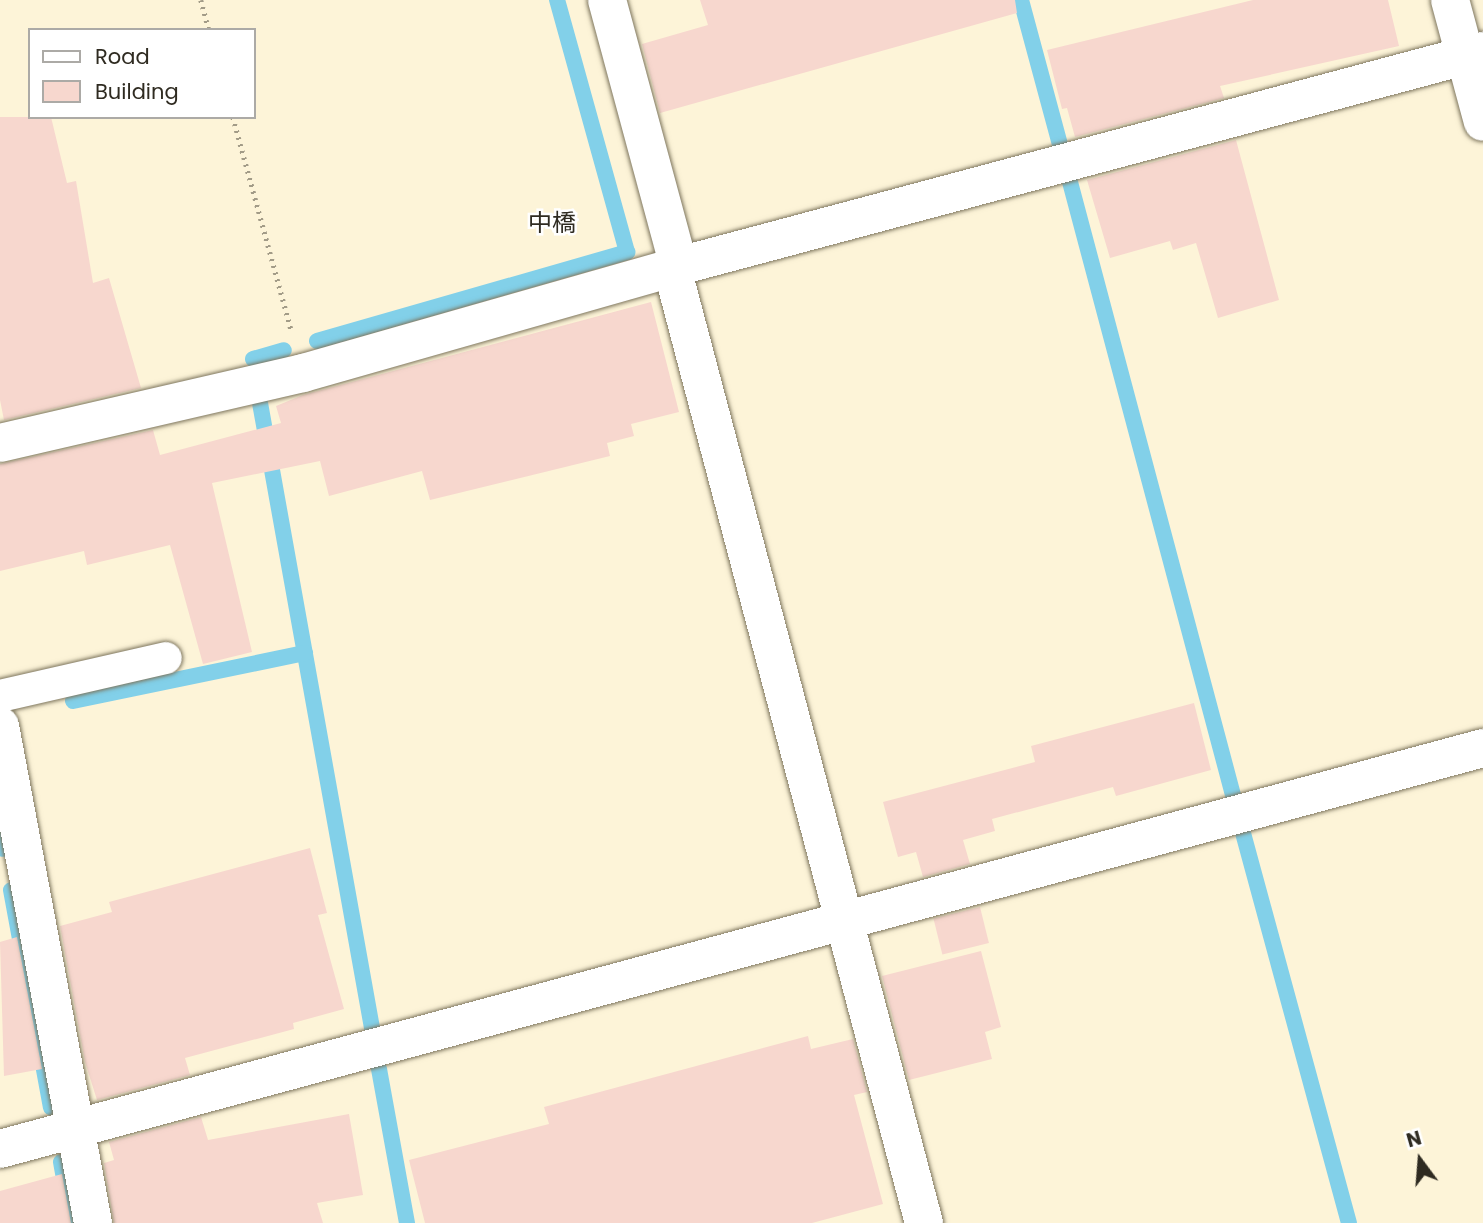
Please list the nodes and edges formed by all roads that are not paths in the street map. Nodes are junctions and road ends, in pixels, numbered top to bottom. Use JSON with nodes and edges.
{"nodes":[{"id":1,"x":607,"y":0,"type":"edge"},
{"id":2,"x":1450,"y":0,"type":"edge"},
{"id":3,"x":1474,"y":53,"type":"edge"},
{"id":4,"x":1483,"y":121,"type":"edge"},
{"id":5,"x":676,"y":267,"type":"junction"},
{"id":6,"x":0,"y":443,"type":"edge"},
{"id":7,"x":166,"y":658,"type":"dead end"},
{"id":8,"x":0,"y":696,"type":"edge"},
{"id":9,"x":0,"y":726,"type":"edge"},
{"id":10,"x":1483,"y":748,"type":"edge"},
{"id":11,"x":844,"y":921,"type":"junction"},
{"id":12,"x":75,"y":1128,"type":"junction"},
{"id":13,"x":0,"y":1149,"type":"edge"},
{"id":14,"x":93,"y":1223,"type":"edge"},
{"id":15,"x":924,"y":1223,"type":"edge"}],
"edges":[{"from":1,"to":5,"type":"street"},
{"from":2,"to":3,"type":"street"},
{"from":3,"to":4,"type":"street"},
{"from":3,"to":5,"type":"street"},
{"from":5,"to":6,"type":"street"},
{"from":5,"to":11,"type":"street"},
{"from":7,"to":8,"type":"lane"},
{"from":9,"to":12,"type":"street"},
{"from":10,"to":11,"type":"street"},
{"from":11,"to":12,"type":"street"},
{"from":11,"to":15,"type":"street"},
{"from":12,"to":13,"type":"street"},
{"from":12,"to":14,"type":"street"}]}
